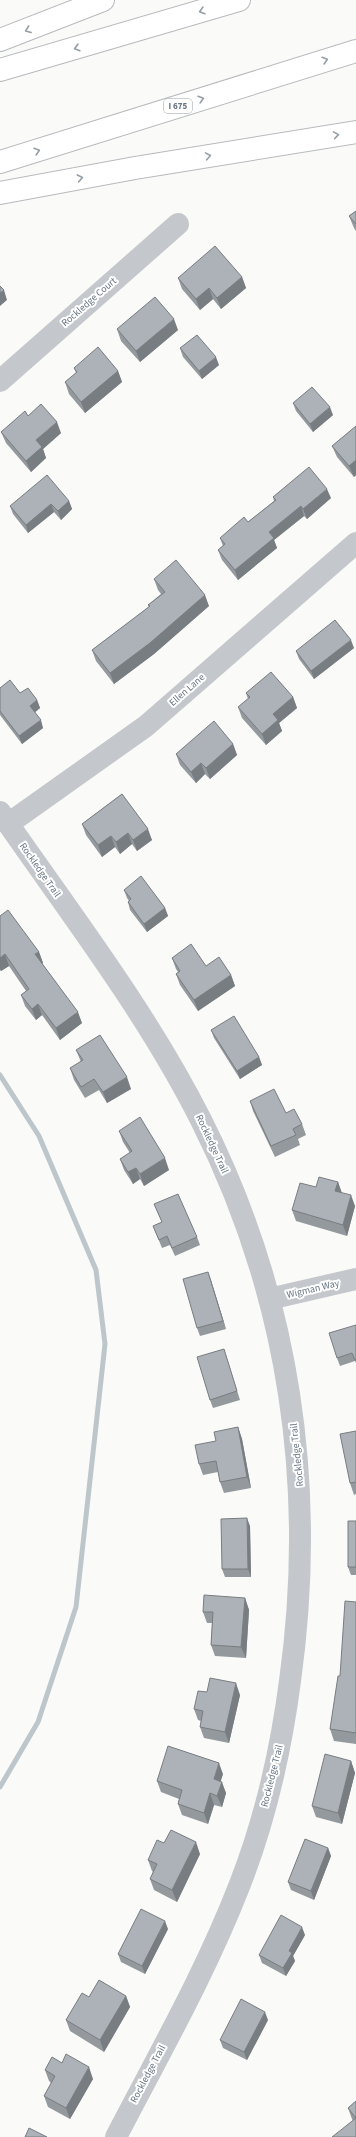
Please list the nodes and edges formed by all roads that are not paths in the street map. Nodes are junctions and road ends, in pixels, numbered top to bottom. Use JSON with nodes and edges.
{"nodes":[{"id":1,"x":103,"y":0,"type":"edge"},
{"id":2,"x":239,"y":0,"type":"edge"},
{"id":3,"x":0,"y":40,"type":"edge"},
{"id":4,"x":356,"y":51,"type":"edge"},
{"id":5,"x":0,"y":70,"type":"edge"},
{"id":6,"x":356,"y":132,"type":"edge"},
{"id":7,"x":0,"y":162,"type":"edge"},
{"id":8,"x":0,"y":193,"type":"edge"},
{"id":9,"x":178,"y":224,"type":"dead end"},
{"id":10,"x":0,"y":381,"type":"edge"},
{"id":11,"x":356,"y":542,"type":"edge"},
{"id":12,"x":4,"y":818,"type":"edge"},
{"id":13,"x":356,"y":1279,"type":"edge"},
{"id":14,"x":269,"y":1299,"type":"junction"},
{"id":15,"x":116,"y":2137,"type":"edge"}],
"edges":[{"from":1,"to":3,"type":"highway","one_way":true},
{"from":2,"to":5,"type":"highway","one_way":true},
{"from":7,"to":4,"type":"highway","number":"I 675","one_way":true},
{"from":8,"to":6,"type":"highway","one_way":true},
{"from":9,"to":10,"type":"street","name":"Rockledge Court"},
{"from":11,"to":12,"type":"street","name":"Ellen Lane"},
{"from":12,"to":14,"type":"street","name":"Rockledge Trail"},
{"from":13,"to":14,"type":"street","name":"Wigman Way"},
{"from":14,"to":15,"type":"street","name":"Rockledge Trail"}]}
